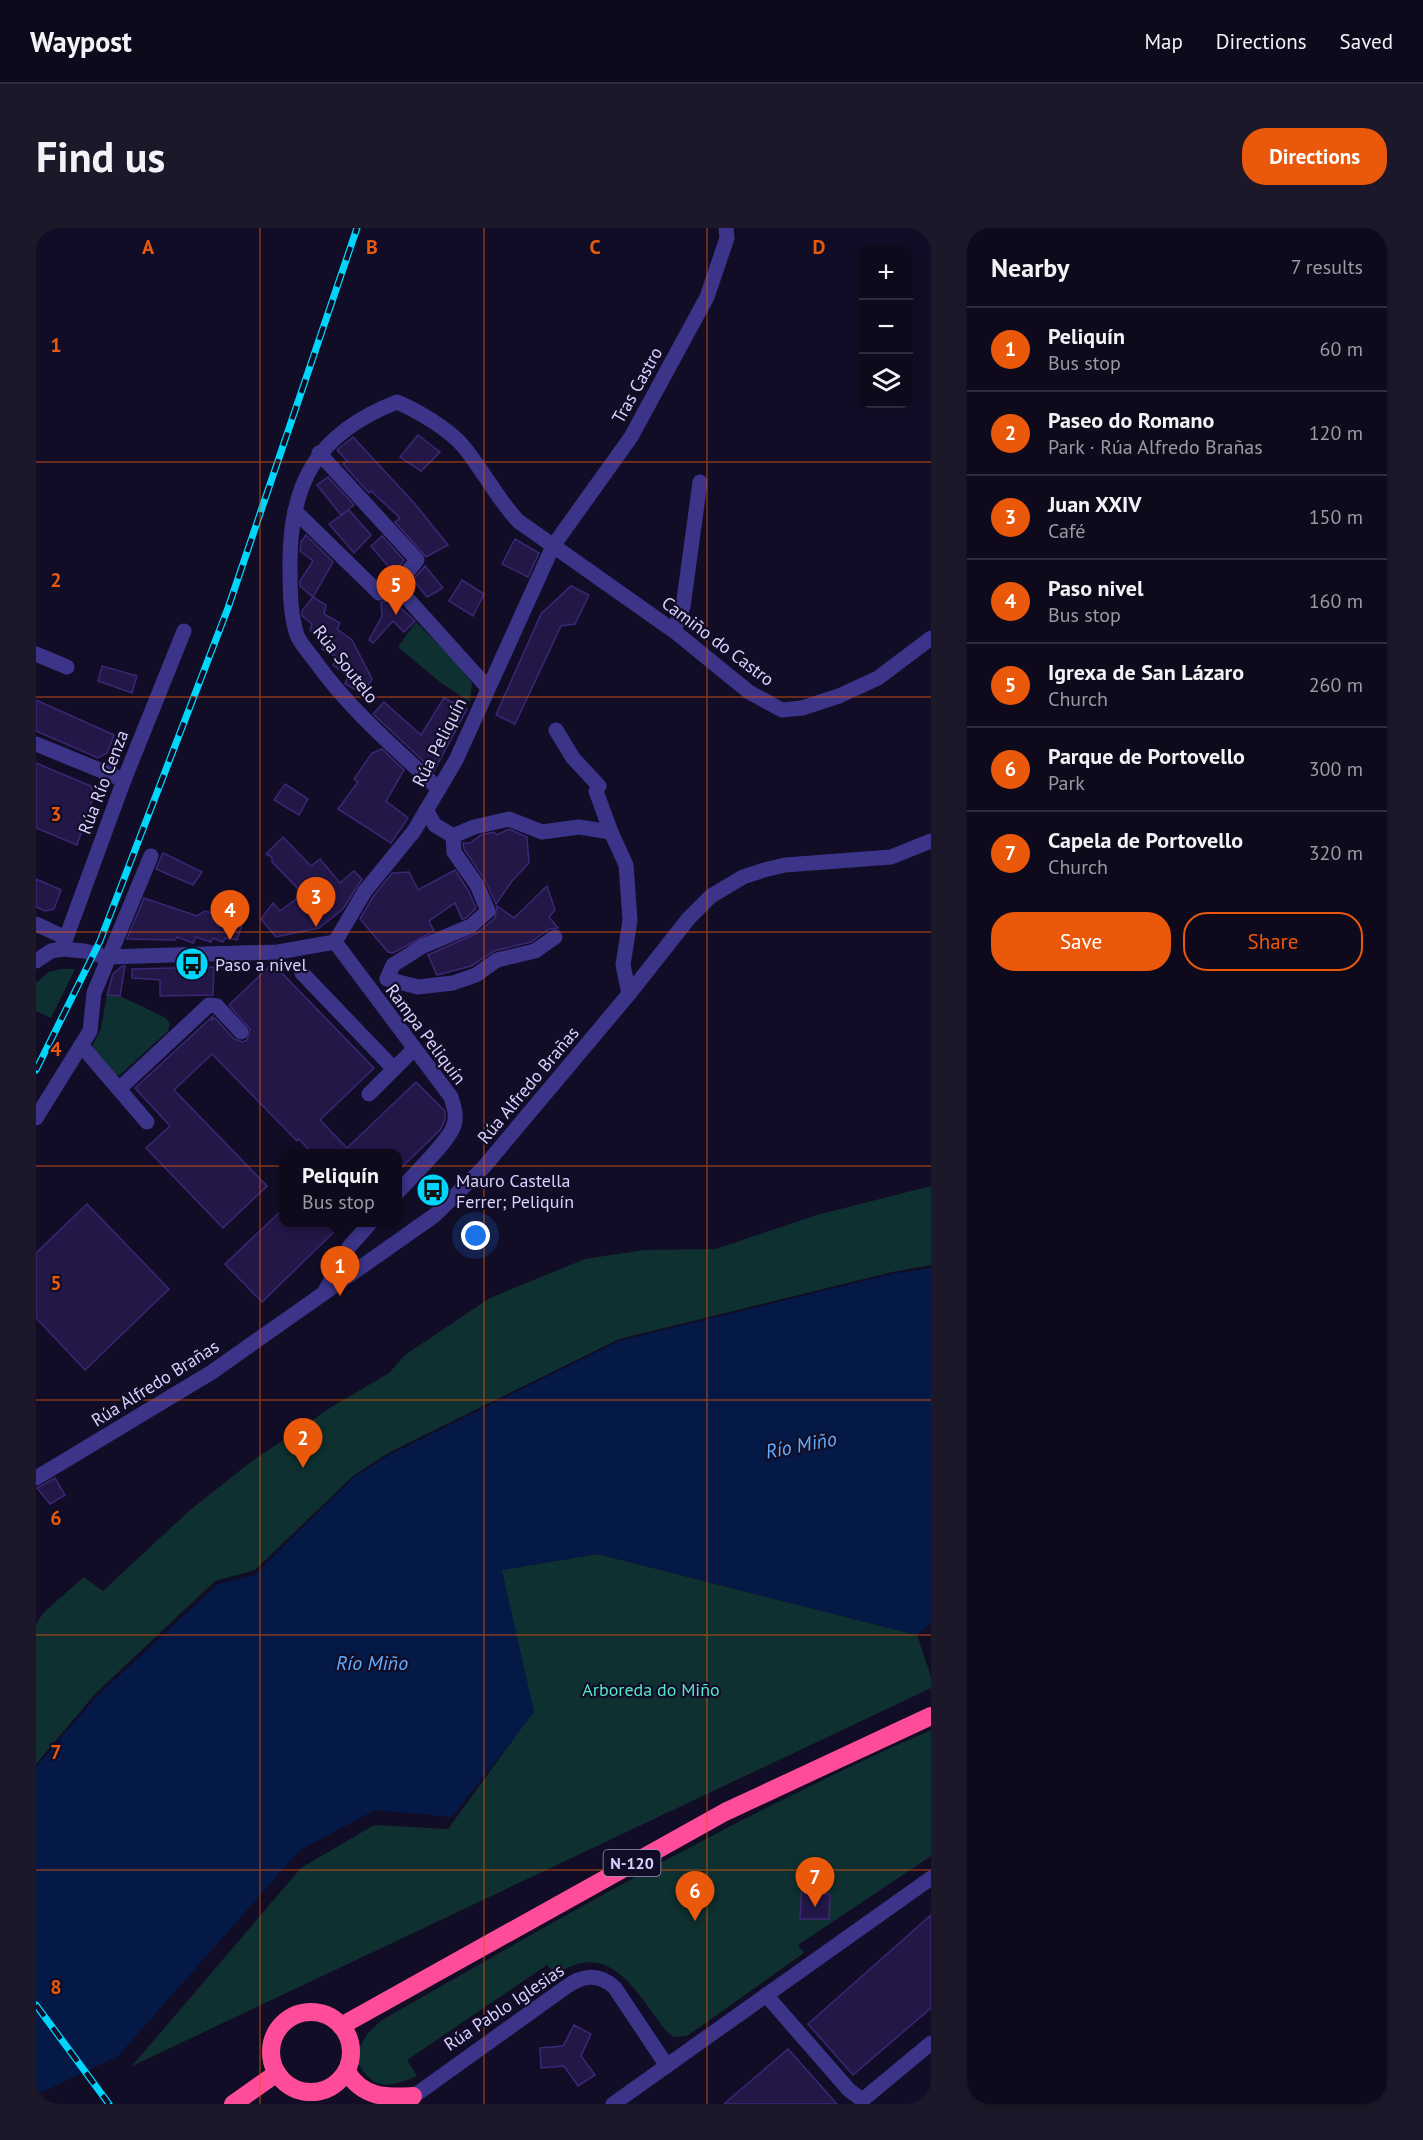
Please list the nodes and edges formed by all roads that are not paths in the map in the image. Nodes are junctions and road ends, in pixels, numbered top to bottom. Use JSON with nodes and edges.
{"nodes":[{"id":1,"x":726,"y":228,"type":"edge"},
{"id":2,"x":319,"y":453,"type":"junction"},
{"id":3,"x":700,"y":482,"type":"dead end"},
{"id":4,"x":295,"y":511,"type":"junction"},
{"id":5,"x":553,"y":546,"type":"junction"},
{"id":6,"x":396,"y":586,"type":"junction"},
{"id":7,"x":184,"y":631,"type":"dead end"},
{"id":8,"x":674,"y":631,"type":"junction"},
{"id":9,"x":931,"y":638,"type":"edge"},
{"id":10,"x":36,"y":654,"type":"edge"},
{"id":11,"x":66,"y":667,"type":"dead end"},
{"id":12,"x":489,"y":688,"type":"junction"},
{"id":13,"x":556,"y":730,"type":"dead end"},
{"id":14,"x":36,"y":744,"type":"edge"},
{"id":15,"x":124,"y":780,"type":"junction"},
{"id":16,"x":439,"y":789,"type":"junction"},
{"id":17,"x":426,"y":810,"type":"junction"},
{"id":18,"x":612,"y":835,"type":"junction"},
{"id":19,"x":453,"y":836,"type":"junction"},
{"id":20,"x":931,"y":841,"type":"edge"},
{"id":21,"x":151,"y":856,"type":"dead end"},
{"id":22,"x":36,"y":924,"type":"edge"},
{"id":23,"x":555,"y":937,"type":"dead end"},
{"id":24,"x":335,"y":942,"type":"junction"},
{"id":25,"x":64,"y":943,"type":"junction"},
{"id":26,"x":110,"y":957,"type":"junction"},
{"id":27,"x":36,"y":962,"type":"edge"},
{"id":28,"x":302,"y":973,"type":"dead end"},
{"id":29,"x":387,"y":979,"type":"junction"},
{"id":30,"x":366,"y":986,"type":"junction"},
{"id":31,"x":629,"y":994,"type":"junction"},
{"id":32,"x":241,"y":1032,"type":"dead end"},
{"id":33,"x":81,"y":1045,"type":"junction"},
{"id":34,"x":414,"y":1049,"type":"junction"},
{"id":35,"x":394,"y":1069,"type":"junction"},
{"id":36,"x":119,"y":1089,"type":"junction"},
{"id":37,"x":369,"y":1094,"type":"dead end"},
{"id":38,"x":36,"y":1118,"type":"edge"},
{"id":39,"x":147,"y":1122,"type":"dead end"},
{"id":40,"x":402,"y":1187,"type":"edge"},
{"id":41,"x":366,"y":1227,"type":"edge"},
{"id":42,"x":323,"y":1294,"type":"junction"},
{"id":43,"x":36,"y":1478,"type":"edge"},
{"id":44,"x":931,"y":1716,"type":"edge"},
{"id":45,"x":931,"y":1878,"type":"edge"},
{"id":46,"x":766,"y":1995,"type":"junction"},
{"id":47,"x":341,"y":2026,"type":"junction"},
{"id":48,"x":931,"y":2043,"type":"edge"},
{"id":49,"x":667,"y":2066,"type":"junction"},
{"id":50,"x":346,"y":2072,"type":"junction"},
{"id":51,"x":277,"y":2073,"type":"junction"},
{"id":52,"x":316,"y":2098,"type":"edge"},
{"id":53,"x":407,"y":2100,"type":"edge"},
{"id":54,"x":233,"y":2104,"type":"edge"},
{"id":55,"x":614,"y":2104,"type":"edge"}],
"edges":[{"from":1,"to":5,"type":"street","name":"Tras Castro"},
{"from":2,"to":4,"type":"street","name":"Rúa Soutelo"},
{"from":2,"to":5,"type":"street","name":"Rúa Soutelo"},
{"from":2,"to":6,"type":"street"},
{"from":3,"to":8,"type":"street"},
{"from":4,"to":6,"type":"street"},
{"from":4,"to":16,"type":"street","name":"Rúa Soutelo"},
{"from":5,"to":8,"type":"street","name":"Camiño do Castro"},
{"from":5,"to":12,"type":"street","name":"Rúa Peliquín"},
{"from":6,"to":12,"type":"street"},
{"from":7,"to":15,"type":"street","name":"Rúa Río Cenza"},
{"from":8,"to":9,"type":"street","name":"Camiño do Castro"},
{"from":10,"to":11,"type":"street"},
{"from":12,"to":16,"type":"street","name":"Rúa Peliquín"},
{"from":13,"to":18,"type":"street"},
{"from":14,"to":15,"type":"street"},
{"from":15,"to":25,"type":"street","name":"Rúa Río Cenza"},
{"from":16,"to":17,"type":"street","name":"Rúa Peliquín"},
{"from":17,"to":19,"type":"street"},
{"from":17,"to":24,"type":"street","name":"Rúa Peliquín"},
{"from":18,"to":19,"type":"street"},
{"from":18,"to":31,"type":"street"},
{"from":19,"to":29,"type":"street"},
{"from":20,"to":31,"type":"street","name":"Rúa Alfredo Brañas"},
{"from":21,"to":26,"type":"street"},
{"from":22,"to":25,"type":"street"},
{"from":23,"to":29,"type":"street"},
{"from":24,"to":26,"type":"street"},
{"from":24,"to":30,"type":"street","name":"Rampa Peliquín"},
{"from":25,"to":26,"type":"street"},
{"from":25,"to":27,"type":"street"},
{"from":26,"to":33,"type":"street"},
{"from":28,"to":35,"type":"street"},
{"from":29,"to":30,"type":"street","name":"Rampa Peliquín"},
{"from":30,"to":34,"type":"street","name":"Rampa Peliquín"},
{"from":31,"to":42,"type":"street","name":"Rúa Alfredo Brañas"},
{"from":32,"to":36,"type":"street"},
{"from":33,"to":36,"type":"street"},
{"from":33,"to":38,"type":"street"},
{"from":34,"to":35,"type":"street"},
{"from":34,"to":40,"type":"street","name":"Rampa Peliquín"},
{"from":35,"to":37,"type":"street"},
{"from":36,"to":39,"type":"street"},
{"from":41,"to":42,"type":"street"},
{"from":42,"to":43,"type":"street","name":"Rúa Alfredo Brañas"},
{"from":44,"to":47,"type":"highway","number":"N-120"},
{"from":45,"to":46,"type":"street"},
{"from":46,"to":48,"type":"street"},
{"from":46,"to":49,"type":"street"},
{"from":47,"to":50,"type":"highway"},
{"from":47,"to":51,"type":"highway"},
{"from":49,"to":53,"type":"street","name":"Rúa Pablo Iglesias"},
{"from":49,"to":55,"type":"street"},
{"from":50,"to":52,"type":"highway"},
{"from":50,"to":53,"type":"highway"},
{"from":51,"to":52,"type":"highway"},
{"from":51,"to":54,"type":"highway"}]}
